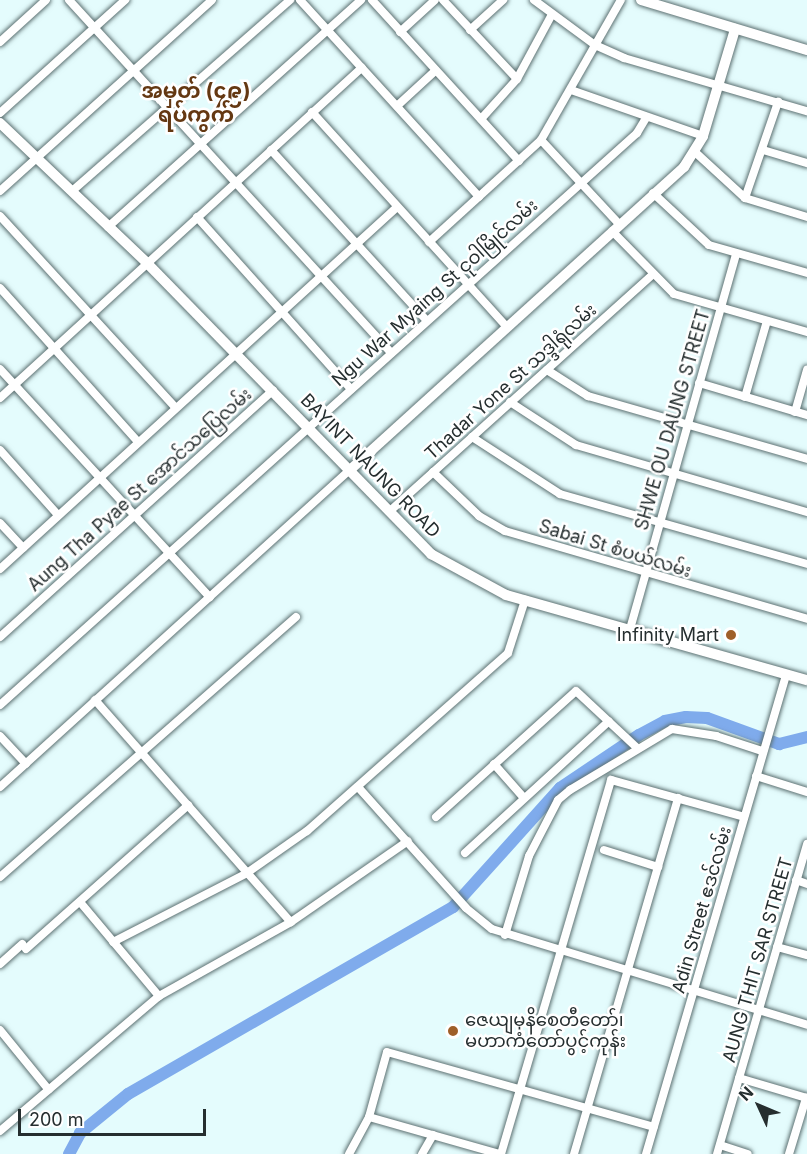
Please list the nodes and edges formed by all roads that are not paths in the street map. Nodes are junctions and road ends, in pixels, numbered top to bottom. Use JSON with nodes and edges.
{"nodes":[{"id":1,"x":46,"y":0,"type":"edge"},
{"id":2,"x":69,"y":0,"type":"edge"},
{"id":3,"x":124,"y":0,"type":"edge"},
{"id":4,"x":212,"y":0,"type":"edge"},
{"id":5,"x":290,"y":0,"type":"edge"},
{"id":6,"x":300,"y":0,"type":"edge"},
{"id":7,"x":362,"y":0,"type":"edge"},
{"id":8,"x":372,"y":0,"type":"edge"},
{"id":9,"x":435,"y":0,"type":"edge"},
{"id":10,"x":443,"y":0,"type":"edge"},
{"id":11,"x":503,"y":0,"type":"edge"},
{"id":12,"x":534,"y":0,"type":"edge"},
{"id":13,"x":621,"y":0,"type":"edge"},
{"id":14,"x":641,"y":0,"type":"edge"},
{"id":15,"x":551,"y":16,"type":"junction"},
{"id":16,"x":94,"y":27,"type":"junction"},
{"id":17,"x":735,"y":29,"type":"junction"},
{"id":18,"x":327,"y":30,"type":"junction"},
{"id":19,"x":470,"y":30,"type":"junction"},
{"id":20,"x":400,"y":32,"type":"junction"},
{"id":21,"x":0,"y":42,"type":"edge"},
{"id":22,"x":596,"y":45,"type":"junction"},
{"id":23,"x":807,"y":50,"type":"edge"},
{"id":24,"x":362,"y":68,"type":"junction"},
{"id":25,"x":133,"y":70,"type":"junction"},
{"id":26,"x":435,"y":70,"type":"junction"},
{"id":27,"x":517,"y":79,"type":"junction"},
{"id":28,"x":718,"y":86,"type":"junction"},
{"id":29,"x":571,"y":90,"type":"junction"},
{"id":30,"x":778,"y":102,"type":"junction"},
{"id":31,"x":397,"y":106,"type":"junction"},
{"id":32,"x":168,"y":108,"type":"junction"},
{"id":33,"x":807,"y":111,"type":"edge"},
{"id":34,"x":312,"y":112,"type":"junction"},
{"id":35,"x":0,"y":113,"type":"edge"},
{"id":36,"x":646,"y":118,"type":"junction"},
{"id":37,"x":481,"y":119,"type":"junction"},
{"id":38,"x":0,"y":123,"type":"edge"},
{"id":39,"x":703,"y":135,"type":"junction"},
{"id":40,"x":541,"y":140,"type":"junction"},
{"id":41,"x":200,"y":144,"type":"junction"},
{"id":42,"x":271,"y":150,"type":"junction"},
{"id":43,"x":763,"y":150,"type":"junction"},
{"id":44,"x":695,"y":152,"type":"junction"},
{"id":45,"x":36,"y":156,"type":"junction"},
{"id":46,"x":519,"y":160,"type":"junction"},
{"id":47,"x":807,"y":163,"type":"edge"},
{"id":48,"x":235,"y":182,"type":"junction"},
{"id":49,"x":580,"y":183,"type":"junction"},
{"id":50,"x":0,"y":190,"type":"edge"},
{"id":51,"x":72,"y":192,"type":"junction"},
{"id":52,"x":653,"y":194,"type":"junction"},
{"id":53,"x":479,"y":196,"type":"junction"},
{"id":54,"x":745,"y":198,"type":"junction"},
{"id":55,"x":397,"y":207,"type":"junction"},
{"id":56,"x":0,"y":216,"type":"edge"},
{"id":57,"x":197,"y":217,"type":"junction"},
{"id":58,"x":807,"y":217,"type":"edge"},
{"id":59,"x":108,"y":227,"type":"junction"},
{"id":60,"x":616,"y":228,"type":"junction"},
{"id":61,"x":429,"y":242,"type":"junction"},
{"id":62,"x":357,"y":244,"type":"junction"},
{"id":63,"x":736,"y":254,"type":"junction"},
{"id":64,"x":147,"y":263,"type":"junction"},
{"id":65,"x":807,"y":273,"type":"edge"},
{"id":66,"x":653,"y":274,"type":"junction"},
{"id":67,"x":321,"y":276,"type":"junction"},
{"id":68,"x":468,"y":284,"type":"junction"},
{"id":69,"x":0,"y":288,"type":"edge"},
{"id":70,"x":720,"y":308,"type":"junction"},
{"id":71,"x":282,"y":312,"type":"junction"},
{"id":72,"x":92,"y":316,"type":"junction"},
{"id":73,"x":427,"y":321,"type":"junction"},
{"id":74,"x":767,"y":321,"type":"junction"},
{"id":75,"x":507,"y":327,"type":"junction"},
{"id":76,"x":807,"y":332,"type":"edge"},
{"id":77,"x":55,"y":349,"type":"junction"},
{"id":78,"x":391,"y":353,"type":"junction"},
{"id":79,"x":236,"y":354,"type":"junction"},
{"id":80,"x":0,"y":369,"type":"edge"},
{"id":81,"x":546,"y":370,"type":"junction"},
{"id":82,"x":807,"y":370,"type":"edge"},
{"id":83,"x":699,"y":383,"type":"junction"},
{"id":84,"x":15,"y":385,"type":"junction"},
{"id":85,"x":351,"y":389,"type":"junction"},
{"id":86,"x":273,"y":390,"type":"junction"},
{"id":87,"x":745,"y":397,"type":"junction"},
{"id":88,"x":0,"y":398,"type":"edge"},
{"id":89,"x":510,"y":402,"type":"junction"},
{"id":90,"x":176,"y":408,"type":"junction"},
{"id":91,"x":795,"y":412,"type":"junction"},
{"id":92,"x":807,"y":416,"type":"edge"},
{"id":93,"x":686,"y":425,"type":"junction"},
{"id":94,"x":309,"y":427,"type":"junction"},
{"id":95,"x":472,"y":437,"type":"junction"},
{"id":96,"x":138,"y":442,"type":"junction"},
{"id":97,"x":0,"y":450,"type":"edge"},
{"id":98,"x":807,"y":459,"type":"edge"},
{"id":99,"x":351,"y":469,"type":"junction"},
{"id":100,"x":433,"y":472,"type":"junction"},
{"id":101,"x":672,"y":473,"type":"junction"},
{"id":102,"x":100,"y":478,"type":"junction"},
{"id":103,"x":390,"y":511,"type":"junction"},
{"id":104,"x":807,"y":512,"type":"edge"},
{"id":105,"x":58,"y":515,"type":"junction"},
{"id":106,"x":134,"y":515,"type":"junction"},
{"id":107,"x":0,"y":523,"type":"edge"},
{"id":108,"x":660,"y":523,"type":"junction"},
{"id":109,"x":23,"y":548,"type":"junction"},
{"id":110,"x":169,"y":553,"type":"junction"},
{"id":111,"x":807,"y":564,"type":"edge"},
{"id":112,"x":0,"y":568,"type":"edge"},
{"id":113,"x":645,"y":575,"type":"junction"},
{"id":114,"x":210,"y":597,"type":"junction"},
{"id":115,"x":525,"y":600,"type":"junction"},
{"id":116,"x":296,"y":617,"type":"dead end"},
{"id":117,"x":807,"y":619,"type":"edge"},
{"id":118,"x":630,"y":629,"type":"junction"},
{"id":119,"x":0,"y":637,"type":"edge"},
{"id":120,"x":786,"y":674,"type":"junction"},
{"id":121,"x":807,"y":681,"type":"edge"},
{"id":122,"x":95,"y":700,"type":"junction"},
{"id":123,"x":0,"y":705,"type":"edge"},
{"id":124,"x":609,"y":721,"type":"junction"},
{"id":125,"x":0,"y":736,"type":"edge"},
{"id":126,"x":633,"y":745,"type":"junction"},
{"id":127,"x":763,"y":748,"type":"junction"},
{"id":128,"x":143,"y":754,"type":"junction"},
{"id":129,"x":26,"y":764,"type":"junction"},
{"id":130,"x":494,"y":764,"type":"junction"},
{"id":131,"x":756,"y":776,"type":"junction"},
{"id":132,"x":0,"y":787,"type":"edge"},
{"id":133,"x":358,"y":787,"type":"junction"},
{"id":134,"x":807,"y":792,"type":"edge"},
{"id":135,"x":524,"y":798,"type":"junction"},
{"id":136,"x":678,"y":798,"type":"junction"},
{"id":137,"x":188,"y":805,"type":"junction"},
{"id":138,"x":436,"y":817,"type":"dead end"},
{"id":139,"x":744,"y":817,"type":"junction"},
{"id":140,"x":408,"y":841,"type":"junction"},
{"id":141,"x":807,"y":844,"type":"edge"},
{"id":142,"x":604,"y":850,"type":"dead end"},
{"id":143,"x":465,"y":853,"type":"dead end"},
{"id":144,"x":658,"y":867,"type":"junction"},
{"id":145,"x":247,"y":873,"type":"junction"},
{"id":146,"x":0,"y":877,"type":"edge"},
{"id":147,"x":796,"y":880,"type":"junction"},
{"id":148,"x":807,"y":884,"type":"edge"},
{"id":149,"x":80,"y":902,"type":"junction"},
{"id":150,"x":291,"y":922,"type":"junction"},
{"id":151,"x":505,"y":935,"type":"junction"},
{"id":152,"x":114,"y":942,"type":"junction"},
{"id":153,"x":777,"y":947,"type":"junction"},
{"id":154,"x":561,"y":952,"type":"junction"},
{"id":155,"x":807,"y":956,"type":"edge"},
{"id":156,"x":0,"y":964,"type":"edge"},
{"id":157,"x":627,"y":972,"type":"junction"},
{"id":158,"x":693,"y":993,"type":"junction"},
{"id":159,"x":159,"y":996,"type":"junction"},
{"id":160,"x":758,"y":1012,"type":"junction"},
{"id":161,"x":807,"y":1025,"type":"edge"},
{"id":162,"x":0,"y":1030,"type":"edge"},
{"id":163,"x":739,"y":1078,"type":"junction"},
{"id":164,"x":521,"y":1089,"type":"junction"},
{"id":165,"x":49,"y":1090,"type":"junction"},
{"id":166,"x":806,"y":1098,"type":"edge"},
{"id":167,"x":587,"y":1108,"type":"junction"},
{"id":168,"x":369,"y":1117,"type":"junction"},
{"id":169,"x":654,"y":1127,"type":"junction"},
{"id":170,"x":0,"y":1131,"type":"edge"},
{"id":171,"x":433,"y":1135,"type":"junction"},
{"id":172,"x":718,"y":1150,"type":"edge"},
{"id":173,"x":349,"y":1154,"type":"edge"},
{"id":174,"x":422,"y":1154,"type":"edge"},
{"id":175,"x":500,"y":1154,"type":"edge"},
{"id":176,"x":574,"y":1154,"type":"edge"},
{"id":177,"x":646,"y":1154,"type":"edge"},
{"id":178,"x":748,"y":1154,"type":"edge"},
{"id":179,"x":789,"y":1154,"type":"edge"}],
"edges":[{"from":1,"to":21,"type":"street"},
{"from":2,"to":16,"type":"street"},
{"from":3,"to":16,"type":"street"},
{"from":4,"to":25,"type":"street"},
{"from":5,"to":32,"type":"street"},
{"from":6,"to":18,"type":"street"},
{"from":7,"to":18,"type":"street"},
{"from":8,"to":20,"type":"street"},
{"from":9,"to":20,"type":"street"},
{"from":10,"to":19,"type":"street"},
{"from":11,"to":19,"type":"street"},
{"from":12,"to":15,"type":"street"},
{"from":13,"to":22,"type":"street"},
{"from":14,"to":17,"type":"main road"},
{"from":15,"to":22,"type":"street"},
{"from":15,"to":27,"type":"street"},
{"from":16,"to":25,"type":"street"},
{"from":16,"to":35,"type":"street"},
{"from":17,"to":23,"type":"main road"},
{"from":17,"to":28,"type":"main road"},
{"from":18,"to":24,"type":"street"},
{"from":18,"to":41,"type":"street"},
{"from":19,"to":27,"type":"street"},
{"from":20,"to":26,"type":"street"},
{"from":22,"to":28,"type":"street"},
{"from":22,"to":29,"type":"street"},
{"from":24,"to":31,"type":"street"},
{"from":24,"to":34,"type":"street"},
{"from":25,"to":32,"type":"street"},
{"from":25,"to":45,"type":"street"},
{"from":26,"to":31,"type":"street"},
{"from":26,"to":37,"type":"street"},
{"from":27,"to":37,"type":"street"},
{"from":28,"to":30,"type":"street"},
{"from":28,"to":39,"type":"main road"},
{"from":29,"to":36,"type":"street"},
{"from":29,"to":40,"type":"street"},
{"from":30,"to":33,"type":"street"},
{"from":30,"to":43,"type":"street"},
{"from":31,"to":53,"type":"street"},
{"from":32,"to":41,"type":"street"},
{"from":32,"to":51,"type":"street"},
{"from":34,"to":42,"type":"street"},
{"from":34,"to":55,"type":"street"},
{"from":36,"to":39,"type":"street"},
{"from":36,"to":49,"type":"street","name":"Ngu War Myaing St ငုဝါမြိုင်လမ်း"},
{"from":37,"to":46,"type":"street"},
{"from":38,"to":45,"type":"main road","name":"BAYINT NAUNG ROAD"},
{"from":39,"to":44,"type":"main road"},
{"from":40,"to":46,"type":"street"},
{"from":40,"to":49,"type":"street"},
{"from":41,"to":48,"type":"street"},
{"from":41,"to":59,"type":"street"},
{"from":42,"to":48,"type":"street"},
{"from":42,"to":62,"type":"street"},
{"from":43,"to":47,"type":"street"},
{"from":43,"to":54,"type":"street"},
{"from":44,"to":52,"type":"main road"},
{"from":44,"to":54,"type":"street"},
{"from":45,"to":50,"type":"street"},
{"from":45,"to":51,"type":"main road","name":"BAYINT NAUNG ROAD"},
{"from":46,"to":53,"type":"street"},
{"from":48,"to":57,"type":"street"},
{"from":48,"to":67,"type":"street"},
{"from":49,"to":60,"type":"street"},
{"from":49,"to":68,"type":"street","name":"Ngu War Myaing St ငုဝါမြိုင်လမ်း"},
{"from":51,"to":59,"type":"main road","name":"BAYINT NAUNG ROAD"},
{"from":52,"to":60,"type":"main road"},
{"from":52,"to":63,"type":"street"},
{"from":53,"to":61,"type":"street"},
{"from":54,"to":58,"type":"street"},
{"from":55,"to":61,"type":"street"},
{"from":55,"to":62,"type":"street"},
{"from":56,"to":72,"type":"street"},
{"from":57,"to":64,"type":"street"},
{"from":57,"to":71,"type":"street"},
{"from":59,"to":64,"type":"main road","name":"BAYINT NAUNG ROAD"},
{"from":60,"to":66,"type":"street"},
{"from":60,"to":75,"type":"main road"},
{"from":61,"to":68,"type":"street"},
{"from":62,"to":67,"type":"street"},
{"from":62,"to":73,"type":"street"},
{"from":63,"to":65,"type":"street"},
{"from":63,"to":70,"type":"street","name":"SHWE OU DAUNG STREET"},
{"from":64,"to":72,"type":"street"},
{"from":64,"to":79,"type":"main road","name":"BAYINT NAUNG ROAD"},
{"from":66,"to":70,"type":"street"},
{"from":66,"to":81,"type":"street","name":"Thadar Yone St သဒ္ဒါရုံလမ်း"},
{"from":67,"to":71,"type":"street"},
{"from":67,"to":78,"type":"street"},
{"from":68,"to":73,"type":"street","name":"Ngu War Myaing St ငုဝါမြိုင်လမ်း"},
{"from":68,"to":75,"type":"street"},
{"from":69,"to":77,"type":"street"},
{"from":70,"to":74,"type":"street"},
{"from":70,"to":83,"type":"street","name":"SHWE OU DAUNG STREET"},
{"from":71,"to":79,"type":"street"},
{"from":71,"to":85,"type":"street"},
{"from":72,"to":77,"type":"street"},
{"from":72,"to":90,"type":"street"},
{"from":73,"to":78,"type":"street","name":"Ngu War Myaing St ငုဝါမြိုင်လမ်း"},
{"from":74,"to":76,"type":"street"},
{"from":74,"to":87,"type":"street"},
{"from":75,"to":99,"type":"main road"},
{"from":77,"to":84,"type":"street"},
{"from":77,"to":96,"type":"street"},
{"from":78,"to":85,"type":"street","name":"Ngu War Myaing St ငုဝါမြိုင်လမ်း"},
{"from":79,"to":86,"type":"main road","name":"BAYINT NAUNG ROAD"},
{"from":79,"to":90,"type":"street"},
{"from":80,"to":84,"type":"street"},
{"from":81,"to":89,"type":"street","name":"Thadar Yone St သဒ္ဒါရုံလမ်း"},
{"from":81,"to":93,"type":"street"},
{"from":82,"to":91,"type":"street"},
{"from":83,"to":87,"type":"street"},
{"from":83,"to":93,"type":"street","name":"SHWE OU DAUNG STREET"},
{"from":84,"to":88,"type":"street"},
{"from":84,"to":102,"type":"street"},
{"from":85,"to":94,"type":"street","name":"Ngu War Myaing St ငုဝါမြိုင်လမ်း"},
{"from":86,"to":94,"type":"main road","name":"BAYINT NAUNG ROAD"},
{"from":86,"to":106,"type":"street","name":"Aung Tha Pyae St အောင်သပြေလမ်း"},
{"from":87,"to":91,"type":"street"},
{"from":89,"to":95,"type":"street","name":"Thadar Yone St သဒ္ဒါရုံလမ်း"},
{"from":89,"to":101,"type":"street"},
{"from":90,"to":96,"type":"street"},
{"from":91,"to":92,"type":"street"},
{"from":93,"to":98,"type":"street"},
{"from":93,"to":101,"type":"street","name":"SHWE OU DAUNG STREET"},
{"from":94,"to":99,"type":"main road","name":"BAYINT NAUNG ROAD"},
{"from":94,"to":110,"type":"street","name":"Ngu War Myaing St ငုဝါမြိုင်လမ်း"},
{"from":95,"to":100,"type":"street","name":"Thadar Yone St သဒ္ဒါရုံလမ်း"},
{"from":95,"to":108,"type":"street"},
{"from":96,"to":102,"type":"street"},
{"from":97,"to":105,"type":"street"},
{"from":99,"to":103,"type":"main road","name":"BAYINT NAUNG ROAD"},
{"from":99,"to":114,"type":"street"},
{"from":100,"to":103,"type":"street","name":"Thadar Yone St သဒ္ဒါရုံလမ်း"},
{"from":100,"to":113,"type":"street","name":"Sabai St စံပယ်လမ်း"},
{"from":101,"to":104,"type":"street"},
{"from":101,"to":108,"type":"street","name":"SHWE OU DAUNG STREET"},
{"from":102,"to":105,"type":"street"},
{"from":102,"to":106,"type":"street"},
{"from":103,"to":115,"type":"main road","name":"BAYINT NAUNG ROAD"},
{"from":105,"to":109,"type":"street"},
{"from":106,"to":110,"type":"street"},
{"from":106,"to":119,"type":"street","name":"Aung Tha Pyae St အောင်သပြေလမ်း"},
{"from":107,"to":109,"type":"street"},
{"from":108,"to":111,"type":"street"},
{"from":108,"to":113,"type":"street","name":"SHWE OU DAUNG STREET"},
{"from":109,"to":112,"type":"street"},
{"from":110,"to":114,"type":"street"},
{"from":110,"to":123,"type":"street","name":"Ngu War Myaing St ငုဝါမြိုင်လမ်း"},
{"from":113,"to":117,"type":"street","name":"Sabai St စံပယ်လမ်း"},
{"from":113,"to":118,"type":"street","name":"SHWE OU DAUNG STREET"},
{"from":114,"to":122,"type":"street"},
{"from":115,"to":118,"type":"main road","name":"BAYINT NAUNG ROAD"},
{"from":115,"to":133,"type":"street"},
{"from":116,"to":128,"type":"street"},
{"from":118,"to":120,"type":"main road","name":"BAYINT NAUNG ROAD"},
{"from":120,"to":121,"type":"main road","name":"BAYINT NAUNG ROAD"},
{"from":120,"to":127,"type":"street","name":"Adin Street ဧဒင်လမ်း"},
{"from":122,"to":128,"type":"street"},
{"from":122,"to":129,"type":"street"},
{"from":124,"to":126,"type":"street"},
{"from":124,"to":130,"type":"street"},
{"from":124,"to":135,"type":"street"},
{"from":125,"to":129,"type":"street"},
{"from":126,"to":127,"type":"street"},
{"from":126,"to":151,"type":"street"},
{"from":127,"to":131,"type":"street","name":"Adin Street ဧဒင်လမ်း"},
{"from":128,"to":137,"type":"street"},
{"from":128,"to":146,"type":"street"},
{"from":129,"to":132,"type":"street"},
{"from":130,"to":135,"type":"street"},
{"from":130,"to":138,"type":"street"},
{"from":131,"to":134,"type":"street"},
{"from":131,"to":139,"type":"street","name":"Adin Street ဧဒင်လမ်း"},
{"from":133,"to":140,"type":"street"},
{"from":133,"to":145,"type":"street"},
{"from":135,"to":143,"type":"street"},
{"from":136,"to":139,"type":"street"},
{"from":136,"to":144,"type":"street"},
{"from":136,"to":154,"type":"street"},
{"from":137,"to":145,"type":"street"},
{"from":137,"to":149,"type":"street"},
{"from":139,"to":158,"type":"street","name":"Adin Street ဧဒင်လမ်း"},
{"from":140,"to":150,"type":"street"},
{"from":140,"to":151,"type":"street"},
{"from":141,"to":147,"type":"street","name":"AUNG THIT SAR STREET"},
{"from":142,"to":144,"type":"street"},
{"from":144,"to":157,"type":"street"},
{"from":145,"to":150,"type":"street"},
{"from":145,"to":152,"type":"street"},
{"from":147,"to":148,"type":"street"},
{"from":147,"to":153,"type":"street","name":"AUNG THIT SAR STREET"},
{"from":149,"to":152,"type":"street"},
{"from":149,"to":156,"type":"street"},
{"from":150,"to":159,"type":"street"},
{"from":151,"to":154,"type":"street"},
{"from":152,"to":159,"type":"street"},
{"from":153,"to":155,"type":"street"},
{"from":153,"to":160,"type":"street","name":"AUNG THIT SAR STREET"},
{"from":154,"to":157,"type":"street"},
{"from":154,"to":164,"type":"street"},
{"from":157,"to":158,"type":"street"},
{"from":157,"to":167,"type":"street"},
{"from":158,"to":160,"type":"street"},
{"from":158,"to":169,"type":"street","name":"Adin Street ဧဒင်လမ်း"},
{"from":159,"to":165,"type":"street"},
{"from":160,"to":161,"type":"street"},
{"from":160,"to":163,"type":"street","name":"AUNG THIT SAR STREET"},
{"from":162,"to":165,"type":"street"},
{"from":163,"to":166,"type":"street"},
{"from":163,"to":172,"type":"street","name":"AUNG THIT SAR STREET"},
{"from":164,"to":167,"type":"street"},
{"from":164,"to":168,"type":"street"},
{"from":164,"to":175,"type":"street"},
{"from":165,"to":170,"type":"street"},
{"from":166,"to":179,"type":"street"},
{"from":167,"to":169,"type":"street"},
{"from":167,"to":176,"type":"street"},
{"from":168,"to":171,"type":"street"},
{"from":168,"to":173,"type":"street"},
{"from":169,"to":177,"type":"street","name":"Adin Street ဧဒင်လမ်း"},
{"from":171,"to":174,"type":"street"},
{"from":171,"to":175,"type":"street"},
{"from":172,"to":178,"type":"street"}]}
